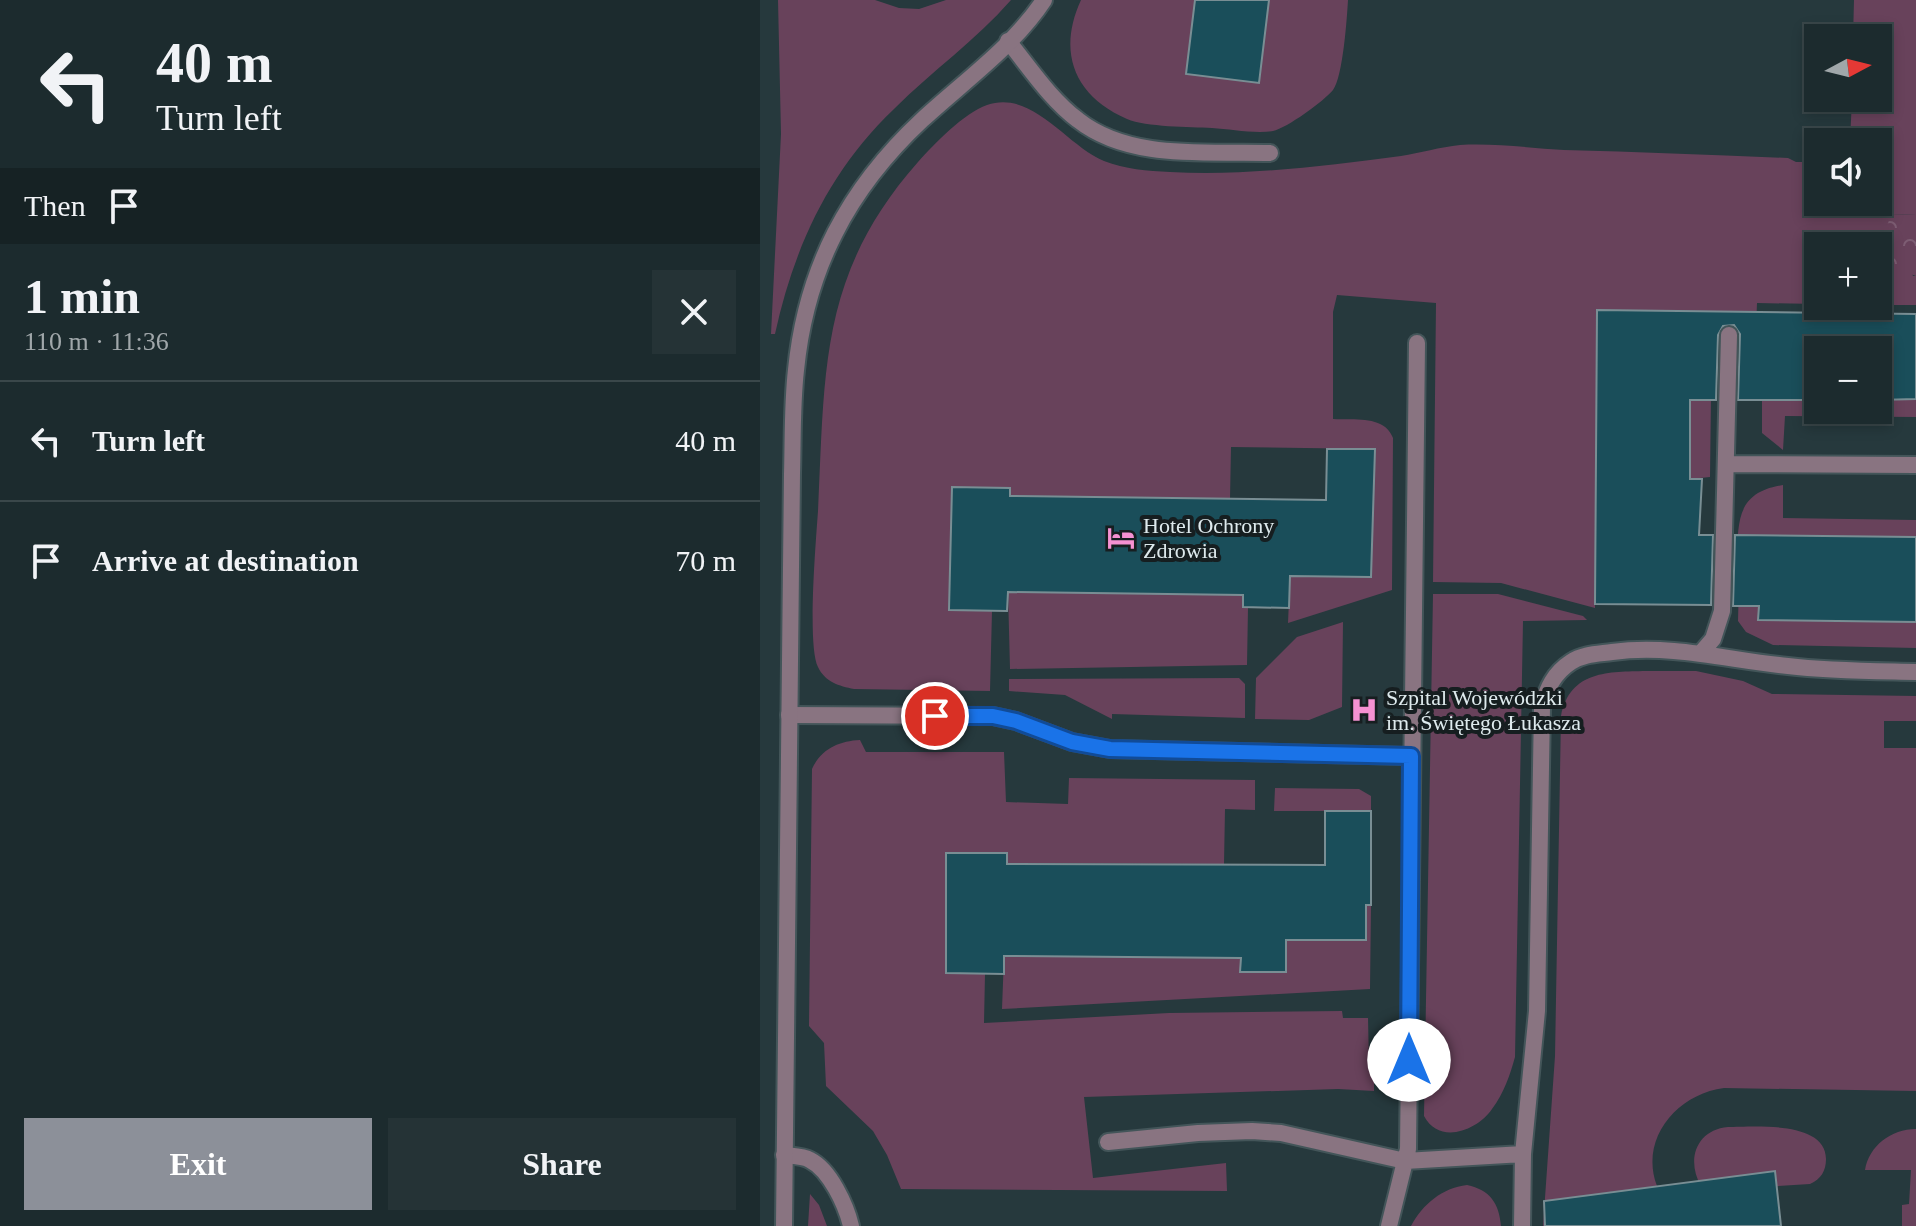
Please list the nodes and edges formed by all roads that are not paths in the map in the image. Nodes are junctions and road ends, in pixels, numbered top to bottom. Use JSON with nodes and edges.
{"nodes":[{"id":1,"x":1044,"y":0,"type":"edge"},
{"id":2,"x":1008,"y":41,"type":"junction"},
{"id":3,"x":1270,"y":153,"type":"dead end"},
{"id":4,"x":1729,"y":335,"type":"dead end"},
{"id":5,"x":1417,"y":343,"type":"dead end"},
{"id":6,"x":1727,"y":464,"type":"junction"},
{"id":7,"x":1916,"y":465,"type":"edge"},
{"id":8,"x":1701,"y":653,"type":"junction"},
{"id":9,"x":1916,"y":672,"type":"edge"},
{"id":10,"x":789,"y":715,"type":"junction"},
{"id":11,"x":1411,"y":756,"type":"junction"},
{"id":12,"x":1108,"y":1142,"type":"dead end"},
{"id":13,"x":1523,"y":1154,"type":"junction"},
{"id":14,"x":784,"y":1155,"type":"junction"},
{"id":15,"x":1405,"y":1161,"type":"junction"},
{"id":16,"x":784,"y":1226,"type":"edge"},
{"id":17,"x":851,"y":1226,"type":"edge"},
{"id":18,"x":1389,"y":1226,"type":"edge"},
{"id":19,"x":1522,"y":1226,"type":"edge"}],
"edges":[{"from":1,"to":2,"type":"street"},
{"from":2,"to":3,"type":"street"},
{"from":2,"to":10,"type":"street"},
{"from":4,"to":6,"type":"street"},
{"from":5,"to":11,"type":"street"},
{"from":6,"to":7,"type":"street"},
{"from":6,"to":8,"type":"street"},
{"from":8,"to":9,"type":"street"},
{"from":8,"to":13,"type":"street"},
{"from":10,"to":11,"type":"street"},
{"from":10,"to":14,"type":"street"},
{"from":11,"to":15,"type":"street"},
{"from":12,"to":15,"type":"street"},
{"from":13,"to":15,"type":"street"},
{"from":13,"to":19,"type":"street"},
{"from":14,"to":16,"type":"street"},
{"from":14,"to":17,"type":"street"},
{"from":15,"to":18,"type":"street"}]}
